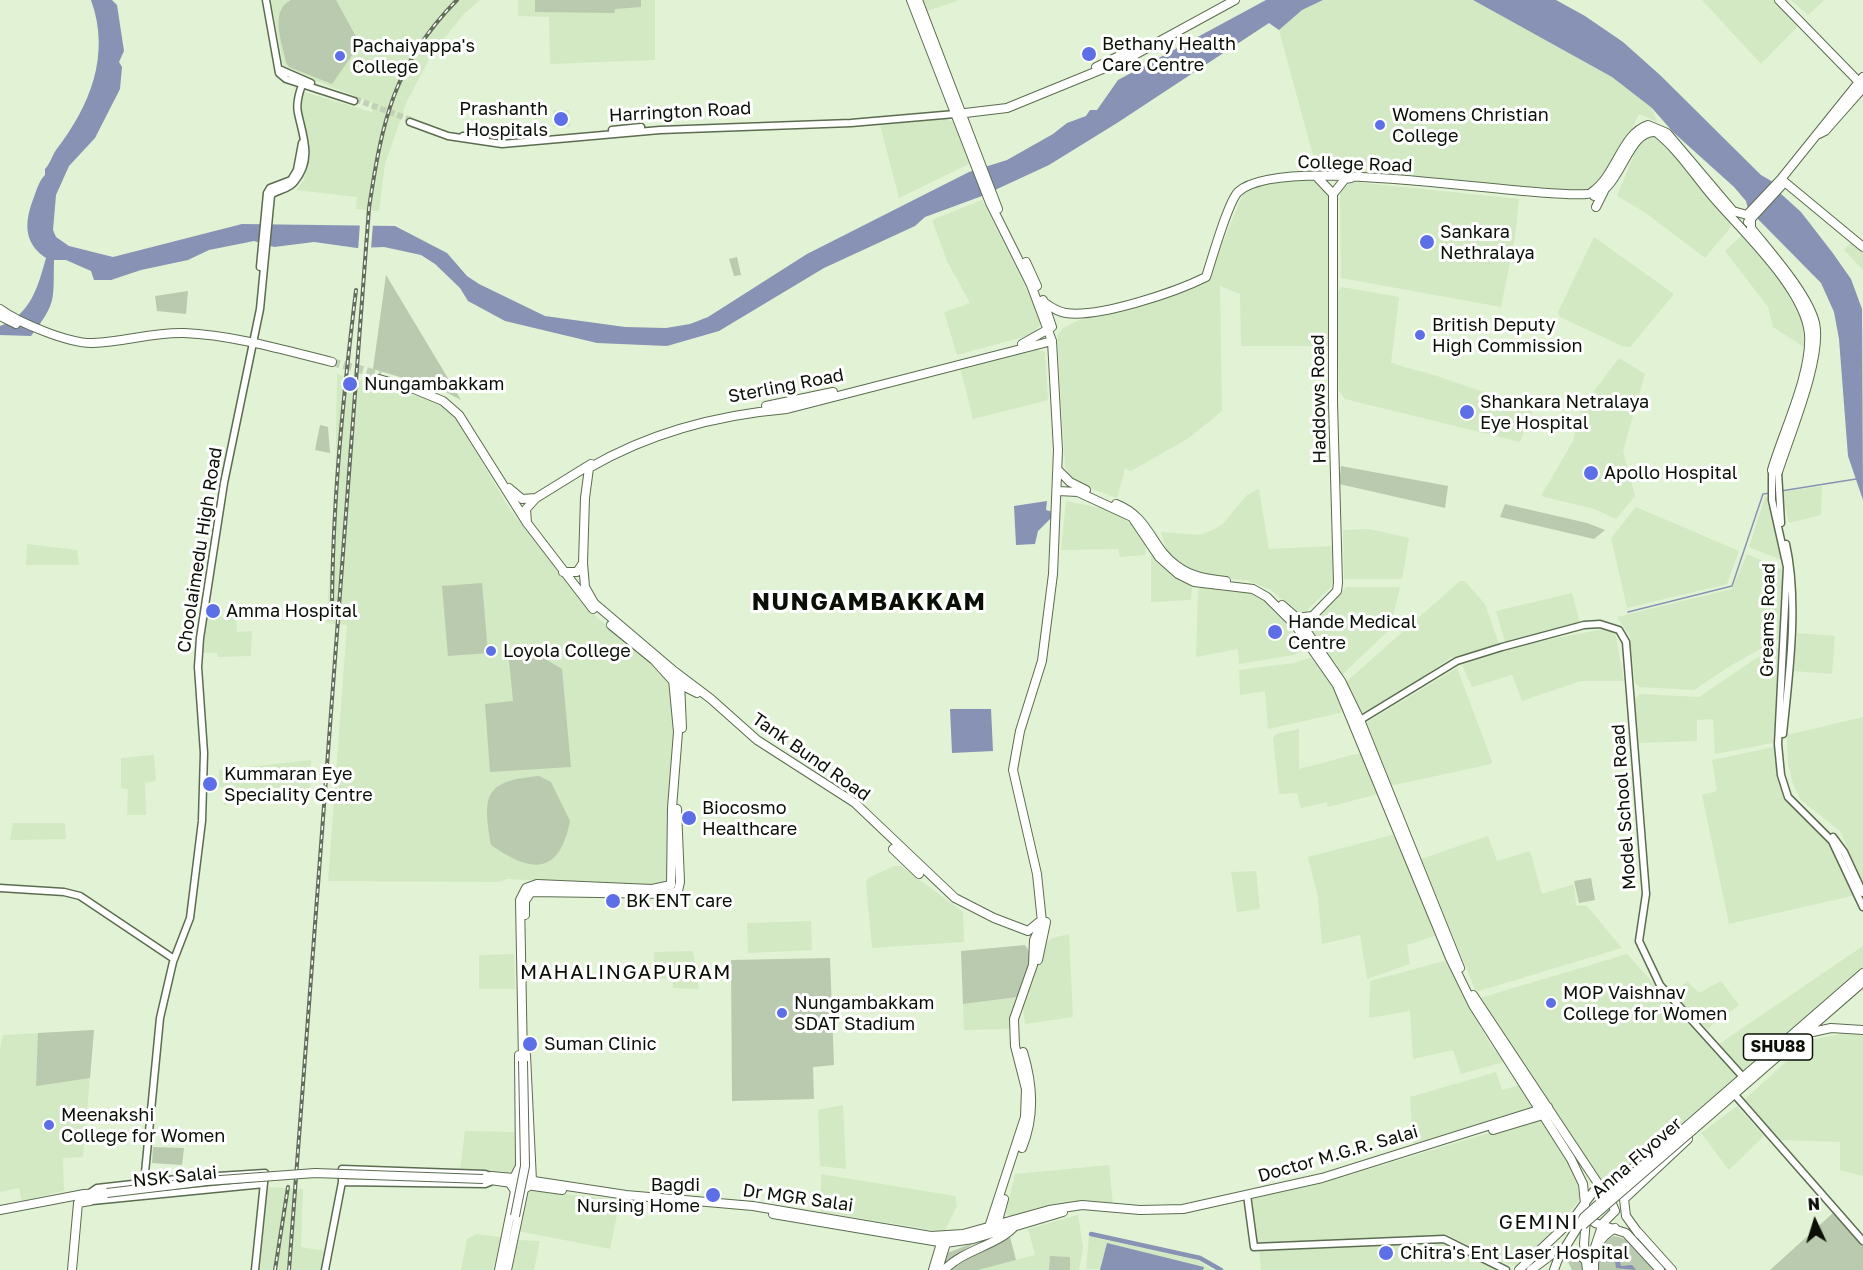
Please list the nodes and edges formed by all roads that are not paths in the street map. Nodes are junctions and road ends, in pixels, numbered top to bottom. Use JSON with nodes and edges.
{"nodes":[{"id":1,"x":266,"y":0,"type":"edge"},
{"id":2,"x":911,"y":0,"type":"edge"},
{"id":3,"x":918,"y":0,"type":"edge"},
{"id":4,"x":1225,"y":0,"type":"edge"},
{"id":5,"x":1235,"y":0,"type":"edge"},
{"id":6,"x":1779,"y":0,"type":"edge"},
{"id":7,"x":279,"y":69,"type":"junction"},
{"id":8,"x":1862,"y":78,"type":"edge"},
{"id":9,"x":300,"y":84,"type":"junction"},
{"id":10,"x":1863,"y":88,"type":"edge"},
{"id":11,"x":957,"y":112,"type":"junction"},
{"id":12,"x":1819,"y":131,"type":"junction"},
{"id":13,"x":1317,"y":177,"type":"junction"},
{"id":14,"x":1784,"y":183,"type":"junction"},
{"id":15,"x":1604,"y":191,"type":"junction"},
{"id":16,"x":1333,"y":194,"type":"junction"},
{"id":17,"x":1590,"y":195,"type":"junction"},
{"id":18,"x":992,"y":203,"type":"junction"},
{"id":19,"x":1596,"y":207,"type":"dead end"},
{"id":20,"x":1751,"y":215,"type":"junction"},
{"id":21,"x":1739,"y":227,"type":"junction"},
{"id":22,"x":1863,"y":247,"type":"edge"},
{"id":23,"x":0,"y":309,"type":"edge"},
{"id":24,"x":1049,"y":312,"type":"junction"},
{"id":25,"x":5,"y":318,"type":"edge"},
{"id":26,"x":1049,"y":329,"type":"junction"},
{"id":27,"x":1052,"y":341,"type":"junction"},
{"id":28,"x":1034,"y":342,"type":"junction"},
{"id":29,"x":252,"y":346,"type":"junction"},
{"id":30,"x":331,"y":364,"type":"tunnel mouth"},
{"id":31,"x":380,"y":377,"type":"tunnel mouth"},
{"id":32,"x":457,"y":411,"type":"junction"},
{"id":33,"x":1058,"y":471,"type":"junction"},
{"id":34,"x":1775,"y":471,"type":"junction"},
{"id":35,"x":576,"y":474,"type":"junction"},
{"id":36,"x":586,"y":487,"type":"junction"},
{"id":37,"x":1058,"y":491,"type":"junction"},
{"id":38,"x":536,"y":498,"type":"junction"},
{"id":39,"x":526,"y":523,"type":"junction"},
{"id":40,"x":583,"y":563,"type":"junction"},
{"id":41,"x":564,"y":572,"type":"junction"},
{"id":42,"x":592,"y":605,"type":"junction"},
{"id":43,"x":1312,"y":616,"type":"junction"},
{"id":44,"x":1301,"y":628,"type":"junction"},
{"id":45,"x":1324,"y":661,"type":"junction"},
{"id":46,"x":677,"y":679,"type":"junction"},
{"id":47,"x":1360,"y":720,"type":"junction"},
{"id":48,"x":1352,"y":724,"type":"junction"},
{"id":49,"x":1012,"y":770,"type":"junction"},
{"id":50,"x":868,"y":818,"type":"junction"},
{"id":51,"x":676,"y":881,"type":"junction"},
{"id":52,"x":0,"y":888,"type":"edge"},
{"id":53,"x":1863,"y":893,"type":"edge"},
{"id":54,"x":1863,"y":907,"type":"edge"},
{"id":55,"x":1043,"y":914,"type":"junction"},
{"id":56,"x":1034,"y":940,"type":"junction"},
{"id":57,"x":174,"y":958,"type":"junction"},
{"id":58,"x":1455,"y":964,"type":"junction"},
{"id":59,"x":1863,"y":973,"type":"edge"},
{"id":60,"x":1863,"y":982,"type":"edge"},
{"id":61,"x":520,"y":992,"type":"junction"},
{"id":62,"x":1827,"y":1014,"type":"junction"},
{"id":63,"x":523,"y":1024,"type":"junction"},
{"id":64,"x":1863,"y":1025,"type":"edge"},
{"id":65,"x":1863,"y":1029,"type":"edge"},
{"id":66,"x":1804,"y":1035,"type":"junction"},
{"id":67,"x":523,"y":1048,"type":"junction"},
{"id":68,"x":1743,"y":1077,"type":"junction"},
{"id":69,"x":1735,"y":1095,"type":"junction"},
{"id":70,"x":1544,"y":1110,"type":"junction"},
{"id":71,"x":1693,"y":1126,"type":"junction"},
{"id":72,"x":364,"y":1169,"type":"junction"},
{"id":73,"x":386,"y":1170,"type":"junction"},
{"id":74,"x":487,"y":1179,"type":"junction"},
{"id":75,"x":512,"y":1181,"type":"junction"},
{"id":76,"x":144,"y":1182,"type":"junction"},
{"id":77,"x":342,"y":1182,"type":"junction"},
{"id":78,"x":364,"y":1182,"type":"junction"},
{"id":79,"x":386,"y":1183,"type":"junction"},
{"id":80,"x":264,"y":1184,"type":"junction"},
{"id":81,"x":531,"y":1184,"type":"junction"},
{"id":82,"x":1604,"y":1186,"type":"junction"},
{"id":83,"x":90,"y":1197,"type":"junction"},
{"id":84,"x":1247,"y":1197,"type":"junction"},
{"id":85,"x":1624,"y":1199,"type":"junction"},
{"id":86,"x":1587,"y":1201,"type":"junction"},
{"id":87,"x":517,"y":1202,"type":"junction"},
{"id":88,"x":1096,"y":1207,"type":"joint"},
{"id":89,"x":1001,"y":1208,"type":"junction"},
{"id":90,"x":0,"y":1210,"type":"edge"},
{"id":91,"x":1585,"y":1216,"type":"junction"},
{"id":92,"x":1014,"y":1223,"type":"junction"},
{"id":93,"x":1603,"y":1223,"type":"junction"},
{"id":94,"x":1615,"y":1228,"type":"junction"},
{"id":95,"x":989,"y":1230,"type":"junction"},
{"id":96,"x":1640,"y":1234,"type":"junction"},
{"id":97,"x":945,"y":1241,"type":"junction"},
{"id":98,"x":1863,"y":1241,"type":"edge"},
{"id":99,"x":1595,"y":1247,"type":"junction"},
{"id":100,"x":972,"y":1249,"type":"junction"},
{"id":101,"x":1586,"y":1261,"type":"junction"},
{"id":102,"x":1536,"y":1269,"type":"edge"},
{"id":103,"x":72,"y":1270,"type":"edge"},
{"id":104,"x":255,"y":1270,"type":"edge"},
{"id":105,"x":325,"y":1270,"type":"edge"},
{"id":106,"x":499,"y":1270,"type":"edge"},
{"id":107,"x":506,"y":1270,"type":"edge"},
{"id":108,"x":933,"y":1270,"type":"edge"},
{"id":109,"x":938,"y":1270,"type":"edge"},
{"id":110,"x":944,"y":1270,"type":"edge"},
{"id":111,"x":1506,"y":1270,"type":"edge"},
{"id":112,"x":1519,"y":1270,"type":"edge"},
{"id":113,"x":1524,"y":1270,"type":"edge"},
{"id":114,"x":1556,"y":1270,"type":"edge"},
{"id":115,"x":1587,"y":1270,"type":"edge"},
{"id":116,"x":1594,"y":1270,"type":"edge"},
{"id":117,"x":1660,"y":1270,"type":"edge"},
{"id":118,"x":1672,"y":1270,"type":"edge"}],
"edges":[{"from":1,"to":7,"type":"street"},
{"from":2,"to":11,"type":"main road"},
{"from":3,"to":11,"type":"main road"},
{"from":4,"to":11,"type":"main road"},
{"from":5,"to":11,"type":"main road"},
{"from":6,"to":8,"type":"main road"},
{"from":7,"to":9,"type":"street"},
{"from":7,"to":9,"type":"street"},
{"from":8,"to":12,"type":"main road"},
{"from":9,"to":29,"type":"street","name":"Choolaimedu High Road"},
{"from":10,"to":12,"type":"main road"},
{"from":11,"to":11,"type":"street","name":"Harrington Road"},
{"from":11,"to":18,"type":"main road"},
{"from":12,"to":14,"type":"main road"},
{"from":12,"to":14,"type":"main road"},
{"from":13,"to":16,"type":"main road"},
{"from":13,"to":17,"type":"main road","name":"College Road"},
{"from":13,"to":24,"type":"main road","name":"College Road"},
{"from":14,"to":20,"type":"main road"},
{"from":14,"to":22,"type":"main road"},
{"from":15,"to":17,"type":"main road","name":"College Road"},
{"from":15,"to":19,"type":"main road"},
{"from":15,"to":21,"type":"main road","name":"College Road"},
{"from":16,"to":17,"type":"main road","name":"College Road"},
{"from":16,"to":43,"type":"main road","name":"Haddows Road"},
{"from":17,"to":20,"type":"main road"},
{"from":18,"to":24,"type":"main road"},
{"from":18,"to":24,"type":"main road"},
{"from":20,"to":21,"type":"main road"},
{"from":20,"to":34,"type":"main road","name":"Greams Road"},
{"from":21,"to":34,"type":"main road","name":"Greams Road"},
{"from":23,"to":25,"type":"main road"},
{"from":24,"to":26,"type":"main road"},
{"from":24,"to":28,"type":"main road"},
{"from":25,"to":29,"type":"main road"},
{"from":26,"to":27,"type":"main road"},
{"from":26,"to":28,"type":"main road","name":"Sterling Road"},
{"from":27,"to":28,"type":"main road"},
{"from":27,"to":33,"type":"main road"},
{"from":28,"to":35,"type":"main road","name":"Sterling Road"},
{"from":28,"to":36,"type":"main road","name":"Sterling Road"},
{"from":29,"to":30,"type":"main road"},
{"from":29,"to":57,"type":"street","name":"Choolaimedu High Road"},
{"from":31,"to":32,"type":"main road"},
{"from":32,"to":38,"type":"main road"},
{"from":32,"to":39,"type":"main road","name":"Tank Bund Road"},
{"from":33,"to":37,"type":"main road"},
{"from":33,"to":43,"type":"main road"},
{"from":34,"to":53,"type":"street","name":"Greams Road"},
{"from":34,"to":54,"type":"street","name":"Greams Road"},
{"from":35,"to":36,"type":"main road"},
{"from":35,"to":38,"type":"main road","name":"Sterling Road"},
{"from":36,"to":40,"type":"main road"},
{"from":37,"to":44,"type":"main road"},
{"from":37,"to":49,"type":"main road"},
{"from":38,"to":39,"type":"main road"},
{"from":39,"to":41,"type":"main road","name":"Tank Bund Road"},
{"from":40,"to":41,"type":"main road"},
{"from":40,"to":42,"type":"main road"},
{"from":41,"to":42,"type":"main road","name":"Tank Bund Road"},
{"from":42,"to":46,"type":"main road","name":"Tank Bund Road"},
{"from":43,"to":44,"type":"main road","name":"Haddows Road"},
{"from":44,"to":45,"type":"main road"},
{"from":45,"to":47,"type":"main road"},
{"from":45,"to":48,"type":"main road"},
{"from":46,"to":50,"type":"main road","name":"Tank Bund Road"},
{"from":46,"to":51,"type":"main road"},
{"from":47,"to":48,"type":"street"},
{"from":47,"to":58,"type":"main road"},
{"from":47,"to":68,"type":"street","name":"Model School Road"},
{"from":48,"to":58,"type":"main road"},
{"from":49,"to":55,"type":"main road"},
{"from":49,"to":89,"type":"main road"},
{"from":50,"to":55,"type":"main road","name":"Tank Bund Road"},
{"from":50,"to":56,"type":"main road","name":"Tank Bund Road"},
{"from":51,"to":61,"type":"main road"},
{"from":51,"to":63,"type":"main road"},
{"from":52,"to":57,"type":"street"},
{"from":55,"to":56,"type":"main road"},
{"from":56,"to":95,"type":"main road"},
{"from":57,"to":76,"type":"street","name":"Choolaimedu High Road"},
{"from":58,"to":70,"type":"main road"},
{"from":59,"to":68,"type":"main road","number":"SHU88"},
{"from":60,"to":62,"type":"main road","number":"SHU88"},
{"from":61,"to":63,"type":"main road"},
{"from":61,"to":75,"type":"main road"},
{"from":62,"to":64,"type":"main road"},
{"from":62,"to":66,"type":"main road","number":"SHU88"},
{"from":63,"to":67,"type":"main road"},
{"from":65,"to":66,"type":"main road"},
{"from":66,"to":69,"type":"main road","number":"SHU88"},
{"from":67,"to":81,"type":"main road"},
{"from":67,"to":107,"type":"main road","bridge":true},
{"from":68,"to":71,"type":"main road","number":"SHU88"},
{"from":69,"to":71,"type":"main road","number":"SHU88"},
{"from":69,"to":98,"type":"street"},
{"from":70,"to":82,"type":"main road"},
{"from":70,"to":84,"type":"main road","name":"Doctor M.G.R. Salai"},
{"from":70,"to":86,"type":"main road"},
{"from":71,"to":82,"type":"main road"},
{"from":71,"to":85,"type":"main road"},
{"from":71,"to":91,"type":"main road","name":"Anna Flyover","number":"SHU88","bridge":true},
{"from":71,"to":114,"type":"main road","name":"Anna Flyover","number":"SHU88","bridge":true},
{"from":72,"to":73,"type":"street"},
{"from":72,"to":77,"type":"street"},
{"from":72,"to":78,"type":"street"},
{"from":73,"to":74,"type":"street"},
{"from":73,"to":79,"type":"street"},
{"from":74,"to":75,"type":"main road","name":"Dr MGR Salai"},
{"from":74,"to":79,"type":"street"},
{"from":74,"to":83,"type":"main road","name":"Dr MGR Salai","bridge":true},
{"from":75,"to":81,"type":"main road","name":"Dr MGR Salai"},
{"from":75,"to":87,"type":"main road"},
{"from":76,"to":80,"type":"street"},
{"from":76,"to":83,"type":"street"},
{"from":77,"to":78,"type":"street"},
{"from":77,"to":105,"type":"street"},
{"from":78,"to":79,"type":"street"},
{"from":80,"to":83,"type":"street","name":"NSK Salai"},
{"from":80,"to":104,"type":"street"},
{"from":81,"to":87,"type":"main road"},
{"from":81,"to":97,"type":"main road","name":"Dr MGR Salai"},
{"from":82,"to":85,"type":"main road"},
{"from":82,"to":86,"type":"main road"},
{"from":82,"to":93,"type":"main road"},
{"from":82,"to":96,"type":"main road"},
{"from":83,"to":90,"type":"main road"},
{"from":83,"to":103,"type":"main road"},
{"from":84,"to":88,"type":"main road","name":"Doctor M.G.R. Salai"},
{"from":84,"to":111,"type":"street"},
{"from":85,"to":96,"type":"main road"},
{"from":86,"to":91,"type":"main road"},
{"from":86,"to":112,"type":"main road"},
{"from":87,"to":106,"type":"main road"},
{"from":87,"to":107,"type":"main road"},
{"from":88,"to":92,"type":"main road","name":"Dr MGR Salai"},
{"from":89,"to":92,"type":"main road"},
{"from":89,"to":95,"type":"main road"},
{"from":91,"to":93,"type":"main road"},
{"from":91,"to":101,"type":"main road"},
{"from":91,"to":113,"type":"main road","name":"Anna Flyover","bridge":true},
{"from":91,"to":114,"type":"main road","name":"Anna Flyover","number":"SHU88","bridge":true},
{"from":92,"to":95,"type":"main road","name":"Dr MGR Salai"},
{"from":92,"to":100,"type":"main road"},
{"from":93,"to":94,"type":"main road"},
{"from":93,"to":99,"type":"main road"},
{"from":94,"to":99,"type":"main road"},
{"from":94,"to":117,"type":"main road"},
{"from":95,"to":97,"type":"main road","name":"Dr MGR Salai"},
{"from":95,"to":100,"type":"main road"},
{"from":96,"to":118,"type":"main road"},
{"from":97,"to":108,"type":"main road"},
{"from":97,"to":109,"type":"main road"},
{"from":99,"to":116,"type":"main road"},
{"from":100,"to":110,"type":"main road"},
{"from":101,"to":102,"type":"main road"},
{"from":101,"to":115,"type":"main road"}]}
